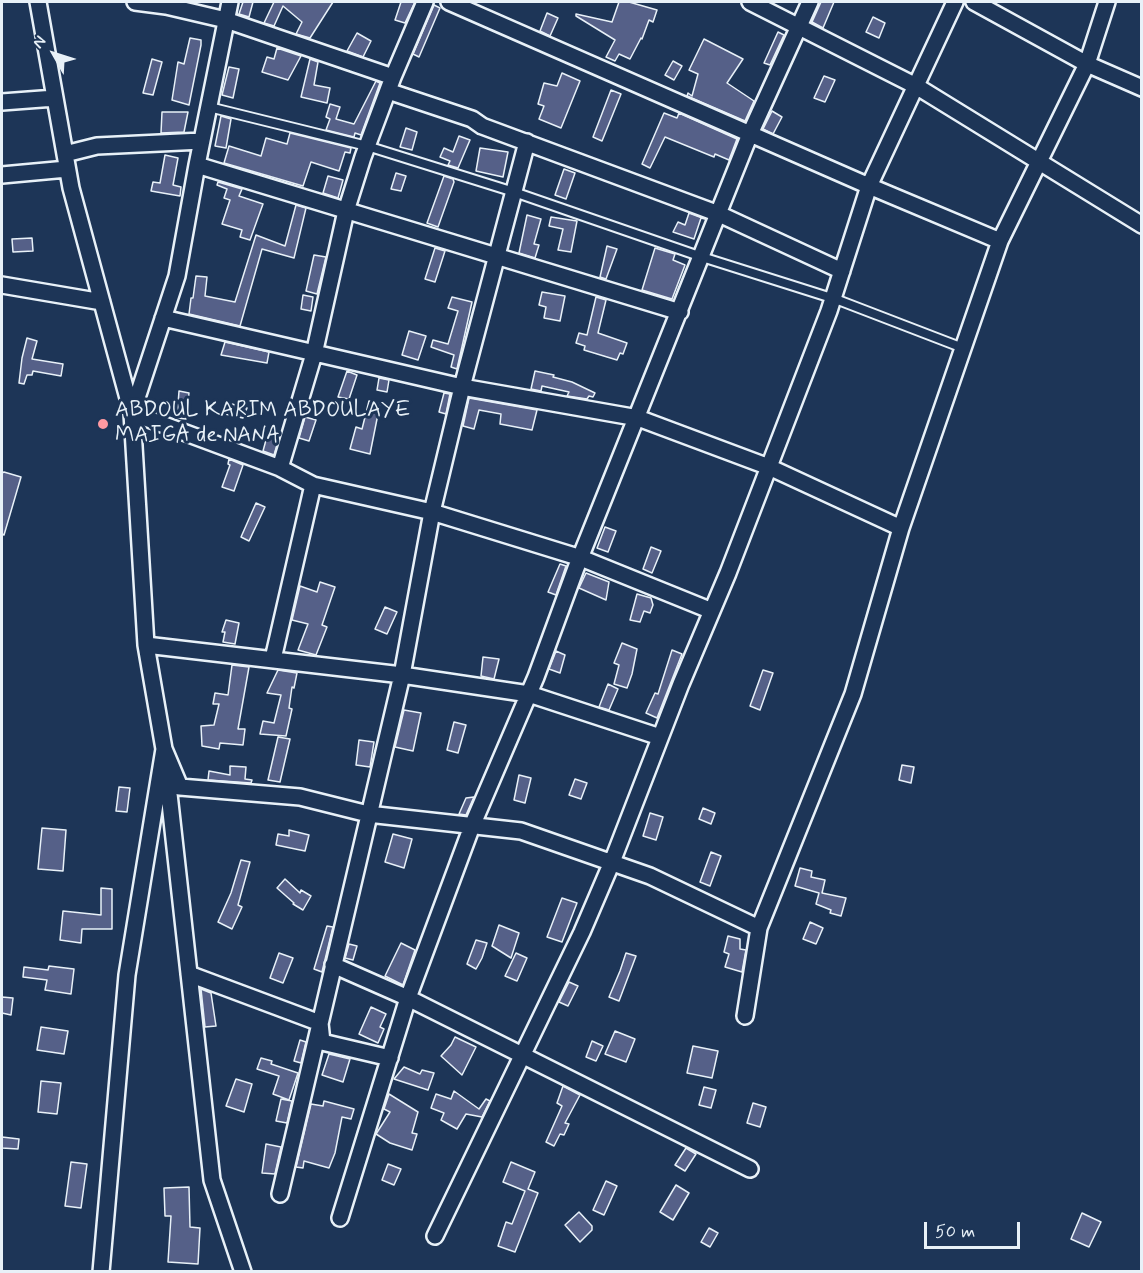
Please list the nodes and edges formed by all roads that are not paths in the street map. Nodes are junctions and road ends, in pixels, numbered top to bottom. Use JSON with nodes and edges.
{"nodes":[{"id":1,"x":38,"y":2,"type":"edge"},
{"id":2,"x":139,"y":2,"type":"edge"},
{"id":3,"x":230,"y":2,"type":"edge"},
{"id":4,"x":425,"y":2,"type":"edge"},
{"id":5,"x":449,"y":2,"type":"edge"},
{"id":6,"x":750,"y":2,"type":"edge"},
{"id":7,"x":810,"y":2,"type":"edge"},
{"id":8,"x":955,"y":2,"type":"edge"},
{"id":9,"x":974,"y":2,"type":"edge"},
{"id":10,"x":1107,"y":2,"type":"edge"},
{"id":11,"x":226,"y":20,"type":"junction"},
{"id":12,"x":798,"y":27,"type":"junction"},
{"id":13,"x":1087,"y":64,"type":"junction"},
{"id":14,"x":390,"y":84,"type":"junction"},
{"id":15,"x":916,"y":86,"type":"junction"},
{"id":16,"x":1142,"y":88,"type":"edge"},
{"id":17,"x":55,"y":98,"type":"junction"},
{"id":18,"x":2,"y":102,"type":"edge"},
{"id":19,"x":209,"y":106,"type":"junction"},
{"id":20,"x":750,"y":134,"type":"junction"},
{"id":21,"x":202,"y":141,"type":"junction"},
{"id":22,"x":527,"y":142,"type":"junction"},
{"id":23,"x":367,"y":146,"type":"junction"},
{"id":24,"x":1039,"y":160,"type":"junction"},
{"id":25,"x":66,"y":161,"type":"junction"},
{"id":26,"x":197,"y":165,"type":"junction"},
{"id":27,"x":2,"y":176,"type":"edge"},
{"id":28,"x":868,"y":186,"type":"junction"},
{"id":29,"x":514,"y":192,"type":"junction"},
{"id":30,"x":346,"y":211,"type":"junction"},
{"id":31,"x":719,"y":214,"type":"junction"},
{"id":32,"x":1142,"y":225,"type":"edge"},
{"id":33,"x":1000,"y":241,"type":"junction"},
{"id":34,"x":497,"y":256,"type":"junction"},
{"id":35,"x":702,"y":257,"type":"junction"},
{"id":36,"x":842,"y":271,"type":"junction"},
{"id":37,"x":2,"y":285,"type":"edge"},
{"id":38,"x":833,"y":298,"type":"junction"},
{"id":39,"x":102,"y":302,"type":"junction"},
{"id":40,"x":680,"y":312,"type":"junction"},
{"id":41,"x":163,"y":318,"type":"junction"},
{"id":42,"x":963,"y":348,"type":"junction"},
{"id":43,"x":314,"y":354,"type":"junction"},
{"id":44,"x":462,"y":387,"type":"junction"},
{"id":45,"x":132,"y":413,"type":"junction"},
{"id":46,"x":638,"y":418,"type":"junction"},
{"id":47,"x":769,"y":467,"type":"junction"},
{"id":48,"x":280,"y":468,"type":"junction"},
{"id":49,"x":313,"y":485,"type":"junction"},
{"id":50,"x":432,"y":512,"type":"junction"},
{"id":51,"x":901,"y":528,"type":"junction"},
{"id":52,"x":581,"y":558,"type":"junction"},
{"id":53,"x":712,"y":611,"type":"junction"},
{"id":54,"x":146,"y":645,"type":"junction"},
{"id":55,"x":273,"y":659,"type":"junction"},
{"id":56,"x":402,"y":675,"type":"junction"},
{"id":57,"x":529,"y":694,"type":"junction"},
{"id":58,"x":660,"y":737,"type":"junction"},
{"id":59,"x":164,"y":749,"type":"junction"},
{"id":60,"x":368,"y":814,"type":"junction"},
{"id":61,"x":472,"y":826,"type":"junction"},
{"id":62,"x":612,"y":862,"type":"junction"},
{"id":63,"x":759,"y":928,"type":"junction"},
{"id":64,"x":333,"y":965,"type":"junction"},
{"id":65,"x":189,"y":974,"type":"junction"},
{"id":66,"x":408,"y":998,"type":"junction"},
{"id":67,"x":745,"y":1016,"type":"dead end"},
{"id":68,"x":320,"y":1023,"type":"junction"},
{"id":69,"x":524,"y":1055,"type":"junction"},
{"id":70,"x":390,"y":1058,"type":"junction"},
{"id":71,"x":750,"y":1169,"type":"dead end"},
{"id":72,"x":280,"y":1194,"type":"dead end"},
{"id":73,"x":340,"y":1218,"type":"dead end"},
{"id":74,"x":435,"y":1236,"type":"dead end"},
{"id":75,"x":101,"y":1272,"type":"edge"},
{"id":76,"x":243,"y":1272,"type":"edge"}],
"edges":[{"from":1,"to":17,"type":"street"},
{"from":2,"to":11,"type":"street"},
{"from":3,"to":11,"type":"street"},
{"from":4,"to":14,"type":"street"},
{"from":5,"to":20,"type":"street"},
{"from":6,"to":12,"type":"street"},
{"from":7,"to":12,"type":"street"},
{"from":8,"to":15,"type":"street"},
{"from":9,"to":13,"type":"street"},
{"from":10,"to":13,"type":"street"},
{"from":11,"to":14,"type":"street"},
{"from":11,"to":19,"type":"street"},
{"from":12,"to":15,"type":"street"},
{"from":12,"to":20,"type":"street"},
{"from":13,"to":16,"type":"street"},
{"from":13,"to":24,"type":"street"},
{"from":14,"to":22,"type":"street"},
{"from":14,"to":23,"type":"street"},
{"from":15,"to":24,"type":"street"},
{"from":15,"to":28,"type":"street"},
{"from":17,"to":18,"type":"street"},
{"from":17,"to":25,"type":"street"},
{"from":19,"to":21,"type":"street"},
{"from":19,"to":23,"type":"lane"},
{"from":20,"to":28,"type":"street"},
{"from":20,"to":31,"type":"street"},
{"from":21,"to":25,"type":"street"},
{"from":21,"to":26,"type":"street"},
{"from":22,"to":29,"type":"street"},
{"from":22,"to":31,"type":"street"},
{"from":23,"to":29,"type":"lane"},
{"from":23,"to":30,"type":"street"},
{"from":24,"to":32,"type":"street"},
{"from":24,"to":33,"type":"street"},
{"from":25,"to":27,"type":"street"},
{"from":25,"to":39,"type":"street"},
{"from":26,"to":30,"type":"street"},
{"from":26,"to":41,"type":"street"},
{"from":28,"to":33,"type":"street"},
{"from":28,"to":36,"type":"street"},
{"from":29,"to":34,"type":"street"},
{"from":29,"to":35,"type":"lane"},
{"from":30,"to":34,"type":"street"},
{"from":30,"to":43,"type":"street"},
{"from":31,"to":35,"type":"street"},
{"from":31,"to":36,"type":"street"},
{"from":33,"to":42,"type":"street"},
{"from":34,"to":40,"type":"street"},
{"from":34,"to":44,"type":"street"},
{"from":35,"to":38,"type":"lane"},
{"from":35,"to":40,"type":"street"},
{"from":36,"to":38,"type":"street"},
{"from":37,"to":39,"type":"street"},
{"from":38,"to":42,"type":"lane"},
{"from":38,"to":47,"type":"street"},
{"from":39,"to":45,"type":"street"},
{"from":40,"to":46,"type":"street"},
{"from":41,"to":43,"type":"street"},
{"from":41,"to":45,"type":"street"},
{"from":42,"to":51,"type":"street"},
{"from":43,"to":44,"type":"street"},
{"from":43,"to":48,"type":"street"},
{"from":44,"to":46,"type":"street"},
{"from":44,"to":50,"type":"street"},
{"from":45,"to":48,"type":"street"},
{"from":45,"to":54,"type":"street"},
{"from":46,"to":47,"type":"street"},
{"from":46,"to":52,"type":"street"},
{"from":47,"to":51,"type":"street"},
{"from":47,"to":53,"type":"street"},
{"from":48,"to":49,"type":"street"},
{"from":49,"to":50,"type":"street"},
{"from":49,"to":55,"type":"street"},
{"from":50,"to":52,"type":"street"},
{"from":50,"to":56,"type":"street"},
{"from":51,"to":63,"type":"street"},
{"from":52,"to":53,"type":"street"},
{"from":52,"to":57,"type":"street"},
{"from":53,"to":58,"type":"street"},
{"from":54,"to":55,"type":"street"},
{"from":54,"to":59,"type":"street"},
{"from":55,"to":56,"type":"street"},
{"from":56,"to":57,"type":"street"},
{"from":56,"to":60,"type":"street"},
{"from":57,"to":58,"type":"street"},
{"from":57,"to":61,"type":"street"},
{"from":58,"to":62,"type":"street"},
{"from":59,"to":60,"type":"street"},
{"from":59,"to":65,"type":"street"},
{"from":59,"to":75,"type":"street"},
{"from":60,"to":61,"type":"street"},
{"from":60,"to":64,"type":"street"},
{"from":61,"to":62,"type":"street"},
{"from":61,"to":66,"type":"street"},
{"from":62,"to":63,"type":"street"},
{"from":62,"to":69,"type":"street"},
{"from":63,"to":67,"type":"street"},
{"from":64,"to":66,"type":"street"},
{"from":64,"to":68,"type":"street"},
{"from":65,"to":68,"type":"street"},
{"from":65,"to":76,"type":"street"},
{"from":66,"to":69,"type":"street"},
{"from":66,"to":70,"type":"street"},
{"from":68,"to":70,"type":"street"},
{"from":68,"to":72,"type":"street"},
{"from":69,"to":71,"type":"street"},
{"from":69,"to":74,"type":"street"},
{"from":70,"to":73,"type":"street"}]}
